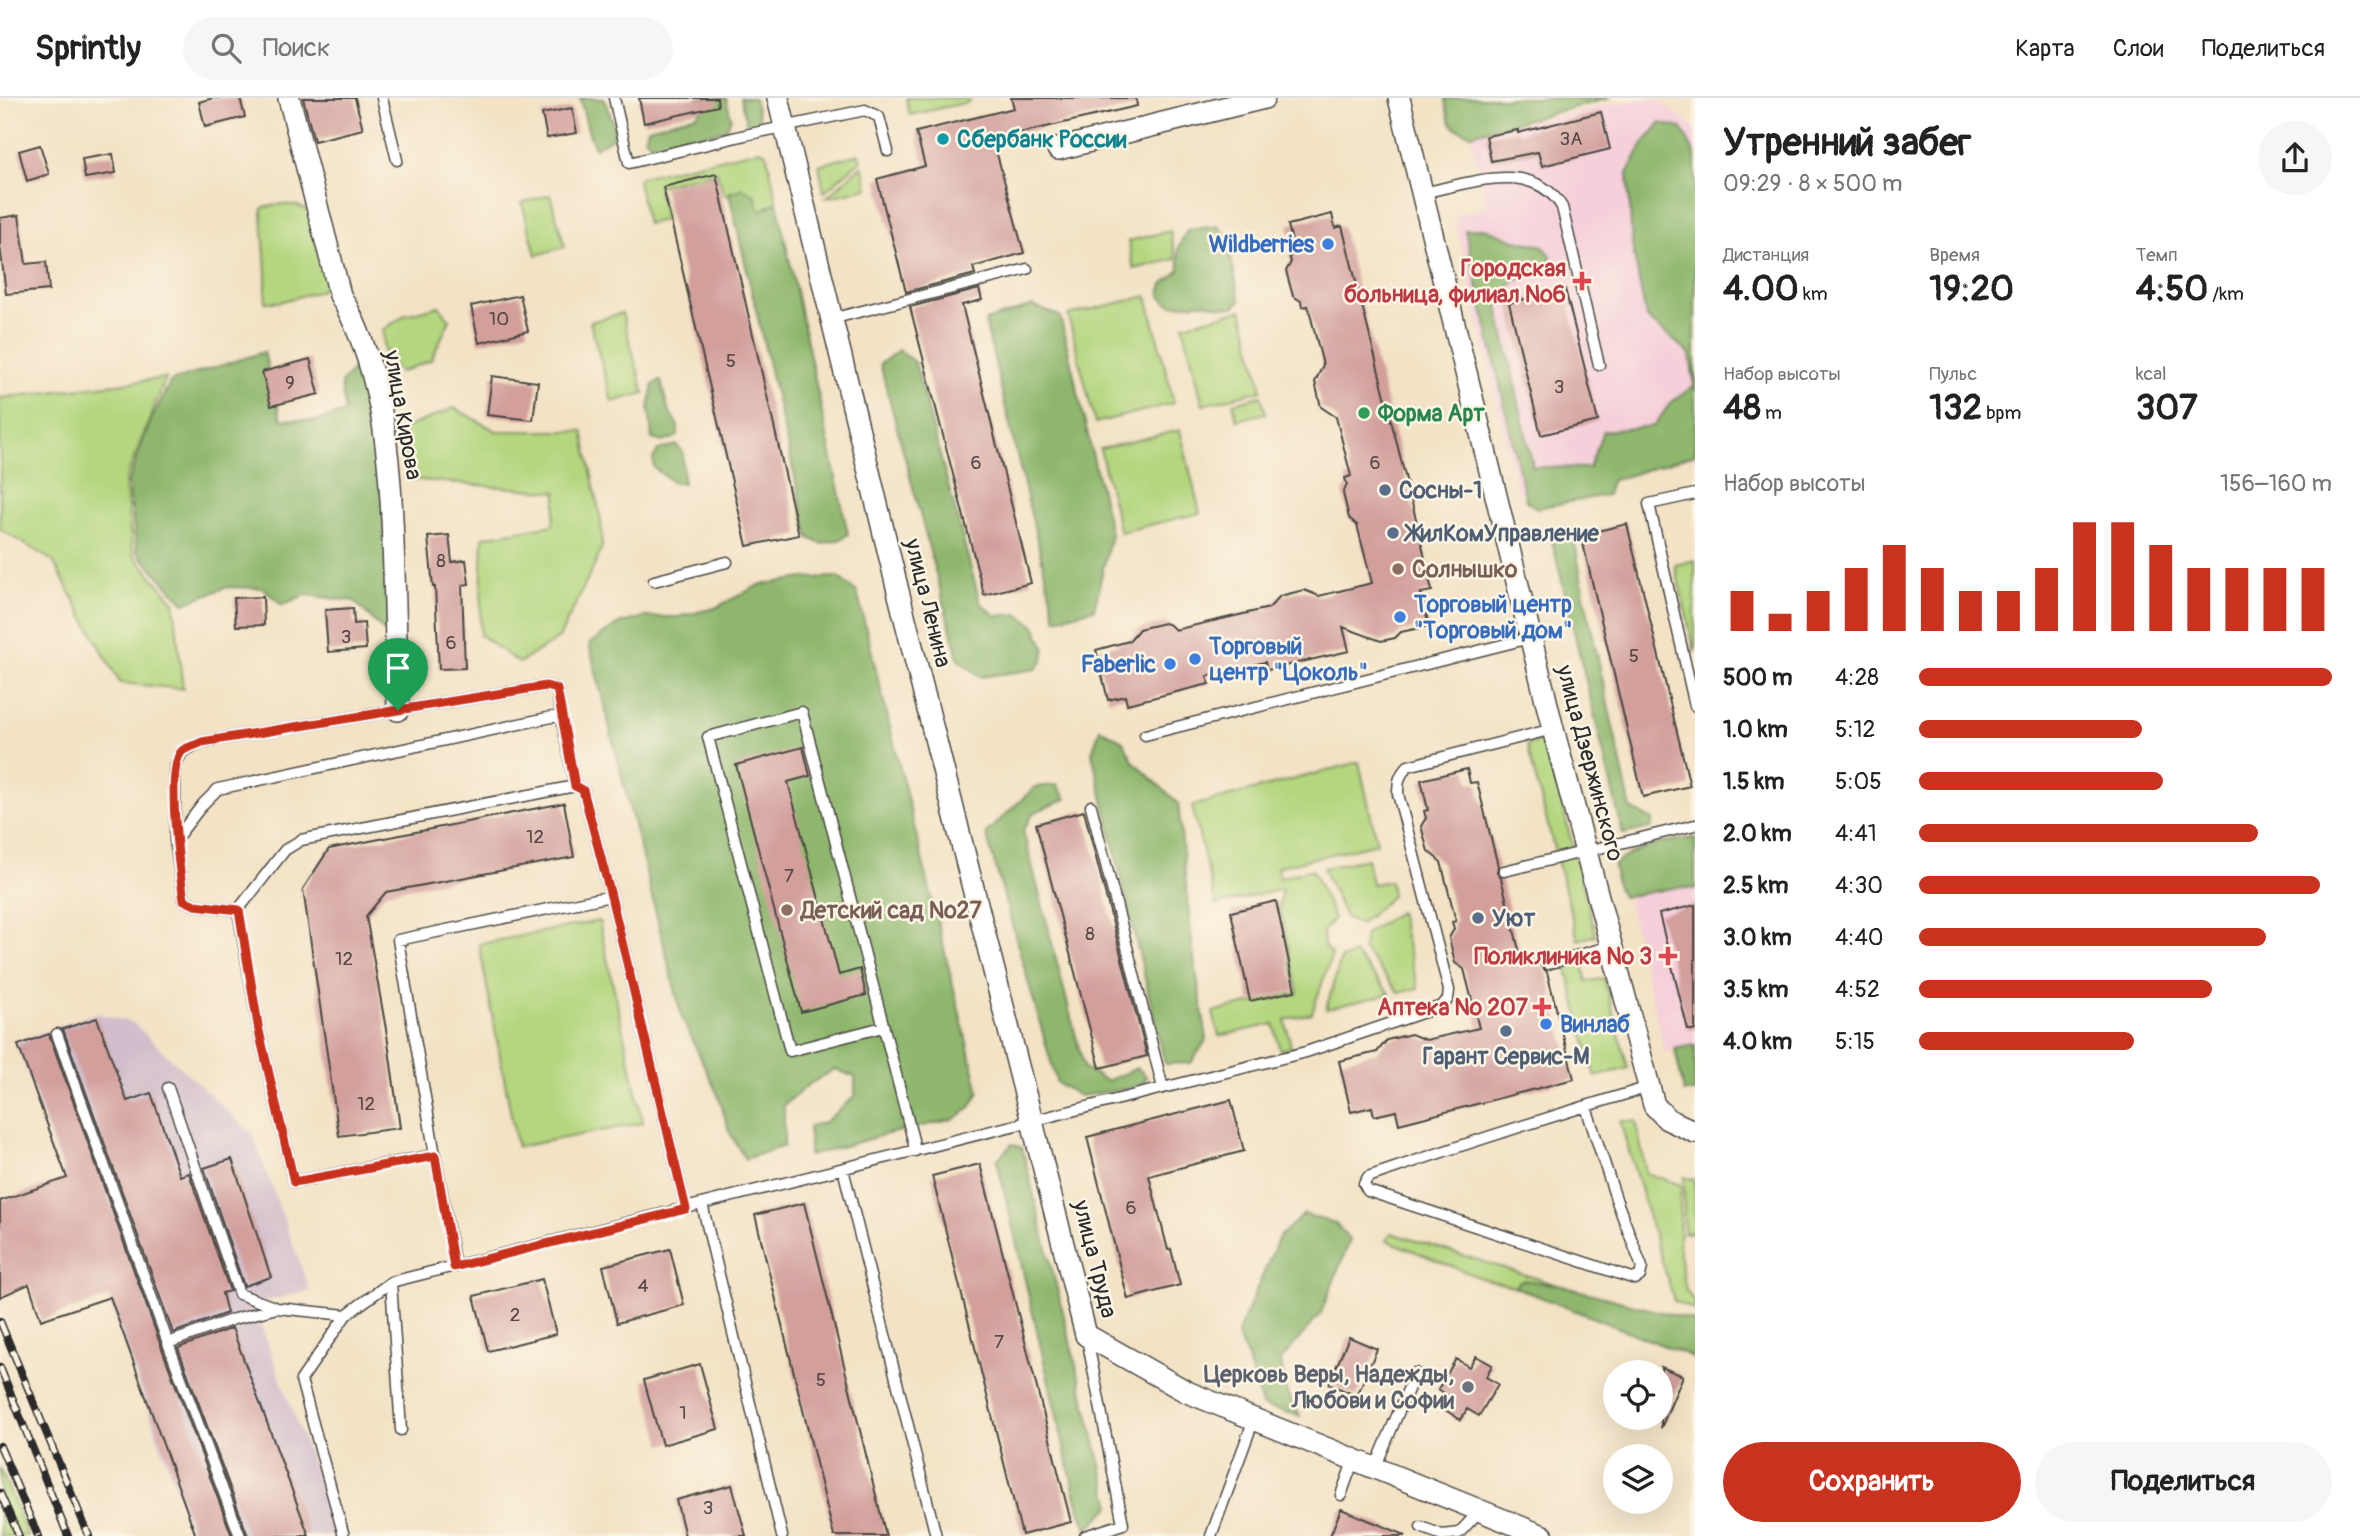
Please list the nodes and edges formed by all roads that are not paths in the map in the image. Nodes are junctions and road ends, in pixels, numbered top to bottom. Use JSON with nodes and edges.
{"nodes":[{"id":1,"x":289,"y":98,"type":"edge"},
{"id":2,"x":382,"y":98,"type":"edge"},
{"id":3,"x":614,"y":98,"type":"edge"},
{"id":4,"x":778,"y":98,"type":"edge"},
{"id":5,"x":1264,"y":98,"type":"edge"},
{"id":6,"x":1399,"y":98,"type":"edge"},
{"id":7,"x":785,"y":127,"type":"junction"},
{"id":8,"x":1058,"y":149,"type":"dead end"},
{"id":9,"x":888,"y":151,"type":"dead end"},
{"id":10,"x":397,"y":160,"type":"dead end"},
{"id":11,"x":1422,"y":193,"type":"junction"},
{"id":12,"x":1027,"y":269,"type":"dead end"},
{"id":13,"x":831,"y":319,"type":"junction"},
{"id":14,"x":1599,"y":365,"type":"dead end"},
{"id":15,"x":1695,"y":494,"type":"edge"},
{"id":16,"x":727,"y":562,"type":"dead end"},
{"id":17,"x":654,"y":581,"type":"dead end"},
{"id":18,"x":1530,"y":638,"type":"junction"},
{"id":19,"x":1695,"y":706,"type":"edge"},
{"id":20,"x":398,"y":710,"type":"junction"},
{"id":21,"x":561,"y":715,"type":"junction"},
{"id":22,"x":1553,"y":729,"type":"junction"},
{"id":23,"x":1144,"y":736,"type":"dead end"},
{"id":24,"x":575,"y":786,"type":"junction"},
{"id":25,"x":1091,"y":806,"type":"dead end"},
{"id":26,"x":1695,"y":825,"type":"edge"},
{"id":27,"x":176,"y":840,"type":"junction"},
{"id":28,"x":1587,"y":850,"type":"junction"},
{"id":29,"x":1504,"y":871,"type":"dead end"},
{"id":30,"x":611,"y":896,"type":"junction"},
{"id":31,"x":239,"y":910,"type":"junction"},
{"id":32,"x":1611,"y":946,"type":"junction"},
{"id":33,"x":1548,"y":964,"type":"dead end"},
{"id":34,"x":883,"y":1027,"type":"junction"},
{"id":35,"x":57,"y":1034,"type":"dead end"},
{"id":36,"x":1649,"y":1087,"type":"junction"},
{"id":37,"x":168,"y":1088,"type":"dead end"},
{"id":38,"x":1163,"y":1088,"type":"junction"},
{"id":39,"x":1586,"y":1107,"type":"junction"},
{"id":40,"x":1032,"y":1119,"type":"junction"},
{"id":41,"x":1695,"y":1132,"type":"edge"},
{"id":42,"x":915,"y":1151,"type":"junction"},
{"id":43,"x":435,"y":1156,"type":"junction"},
{"id":44,"x":843,"y":1169,"type":"junction"},
{"id":45,"x":702,"y":1204,"type":"junction"},
{"id":46,"x":686,"y":1209,"type":"junction"},
{"id":47,"x":454,"y":1267,"type":"junction"},
{"id":48,"x":391,"y":1282,"type":"junction"},
{"id":49,"x":277,"y":1308,"type":"junction"},
{"id":50,"x":346,"y":1315,"type":"junction"},
{"id":51,"x":1086,"y":1335,"type":"junction"},
{"id":52,"x":169,"y":1342,"type":"junction"},
{"id":53,"x":1415,"y":1373,"type":"dead end"},
{"id":54,"x":1254,"y":1419,"type":"junction"},
{"id":55,"x":401,"y":1430,"type":"dead end"},
{"id":56,"x":1354,"y":1459,"type":"junction"},
{"id":57,"x":1375,"y":1468,"type":"junction"},
{"id":58,"x":1340,"y":1495,"type":"dead end"},
{"id":59,"x":1486,"y":1521,"type":"edge"},
{"id":60,"x":1421,"y":1527,"type":"dead end"},
{"id":61,"x":240,"y":1536,"type":"edge"},
{"id":62,"x":345,"y":1536,"type":"edge"},
{"id":63,"x":782,"y":1536,"type":"edge"},
{"id":64,"x":936,"y":1536,"type":"edge"},
{"id":65,"x":1085,"y":1536,"type":"edge"},
{"id":66,"x":1211,"y":1536,"type":"edge"},
{"id":67,"x":1543,"y":1536,"type":"edge"}],
"edges":[{"from":1,"to":20,"type":"street","name":"улица Кирова"},
{"from":2,"to":10,"type":"lane"},
{"from":3,"to":7,"type":"lane"},
{"from":4,"to":7,"type":"street","name":"улица Ленина"},
{"from":5,"to":8,"type":"street"},
{"from":6,"to":11,"type":"street","name":"улица Дзержинского"},
{"from":7,"to":9,"type":"lane"},
{"from":7,"to":13,"type":"street","name":"улица Ленина"},
{"from":11,"to":14,"type":"lane"},
{"from":11,"to":18,"type":"street","name":"улица Дзержинского"},
{"from":12,"to":13,"type":"lane"},
{"from":13,"to":40,"type":"street","name":"улица Ленина"},
{"from":15,"to":19,"type":"lane"},
{"from":16,"to":17,"type":"lane"},
{"from":18,"to":22,"type":"street","name":"улица Дзержинского"},
{"from":18,"to":23,"type":"lane"},
{"from":20,"to":21,"type":"lane"},
{"from":20,"to":27,"type":"lane"},
{"from":21,"to":24,"type":"lane"},
{"from":21,"to":27,"type":"lane"},
{"from":22,"to":28,"type":"street","name":"улица Дзержинского"},
{"from":22,"to":38,"type":"lane"},
{"from":24,"to":30,"type":"lane"},
{"from":24,"to":31,"type":"lane"},
{"from":25,"to":38,"type":"lane"},
{"from":26,"to":28,"type":"lane"},
{"from":27,"to":31,"type":"lane"},
{"from":28,"to":29,"type":"lane"},
{"from":28,"to":32,"type":"street","name":"улица Дзержинского"},
{"from":30,"to":43,"type":"lane"},
{"from":30,"to":46,"type":"lane"},
{"from":31,"to":43,"type":"lane"},
{"from":32,"to":33,"type":"lane"},
{"from":32,"to":36,"type":"street","name":"улица Дзержинского"},
{"from":34,"to":34,"type":"lane"},
{"from":34,"to":42,"type":"lane"},
{"from":35,"to":52,"type":"lane"},
{"from":36,"to":39,"type":"lane"},
{"from":36,"to":41,"type":"street","name":"улица Дзержинского"},
{"from":37,"to":49,"type":"lane"},
{"from":38,"to":40,"type":"lane"},
{"from":39,"to":39,"type":"lane"},
{"from":40,"to":42,"type":"lane"},
{"from":40,"to":51,"type":"street","name":"улица Труда"},
{"from":42,"to":44,"type":"lane"},
{"from":43,"to":47,"type":"lane"},
{"from":44,"to":45,"type":"lane"},
{"from":44,"to":64,"type":"lane"},
{"from":45,"to":46,"type":"lane"},
{"from":45,"to":63,"type":"lane"},
{"from":46,"to":47,"type":"lane"},
{"from":47,"to":48,"type":"lane"},
{"from":48,"to":50,"type":"lane"},
{"from":48,"to":55,"type":"lane"},
{"from":49,"to":50,"type":"lane"},
{"from":49,"to":52,"type":"lane"},
{"from":50,"to":62,"type":"lane"},
{"from":51,"to":54,"type":"street","name":"улица Труда"},
{"from":51,"to":65,"type":"lane"},
{"from":52,"to":61,"type":"lane"},
{"from":53,"to":57,"type":"lane"},
{"from":54,"to":56,"type":"street","name":"улица Труда"},
{"from":54,"to":66,"type":"lane"},
{"from":56,"to":57,"type":"street","name":"улица Труда"},
{"from":56,"to":58,"type":"lane"},
{"from":57,"to":59,"type":"street","name":"улица Труда"},
{"from":59,"to":60,"type":"lane"},
{"from":59,"to":67,"type":"street","name":"улица Труда"}]}
